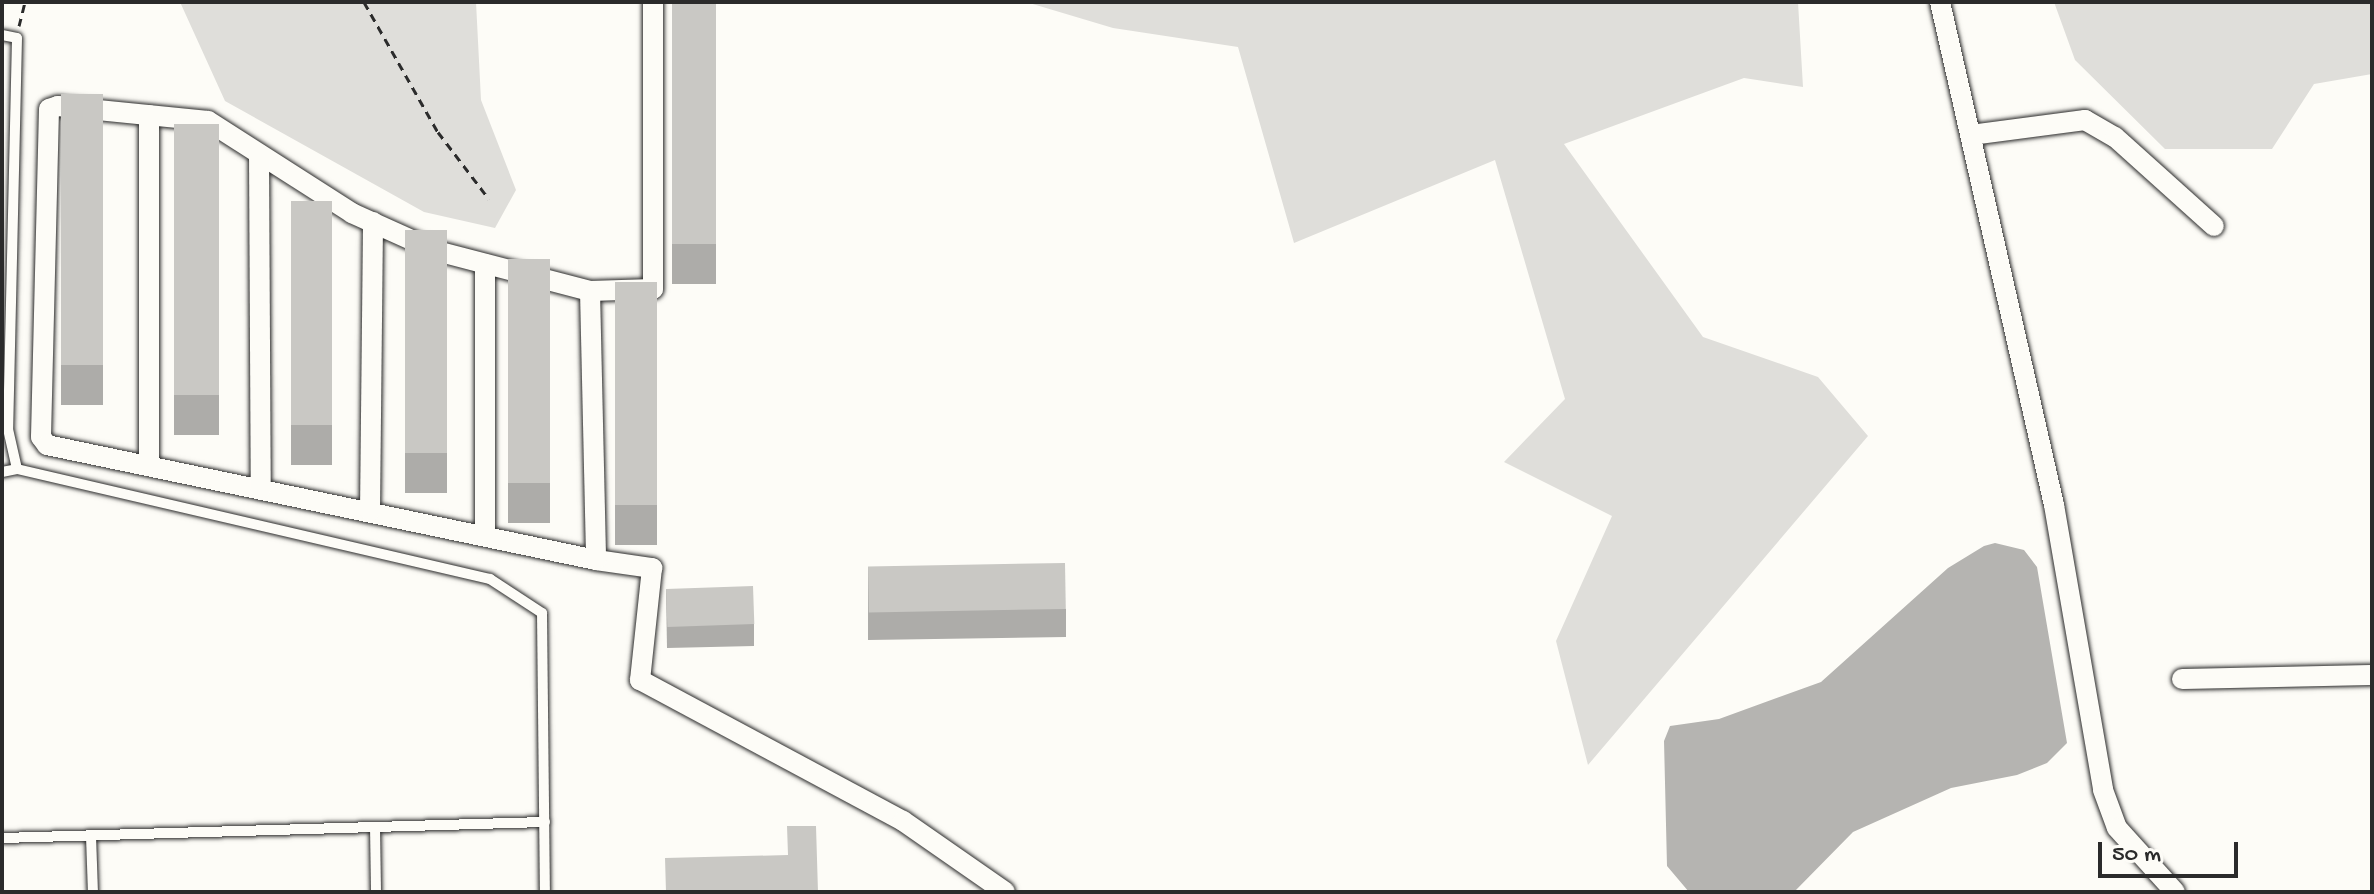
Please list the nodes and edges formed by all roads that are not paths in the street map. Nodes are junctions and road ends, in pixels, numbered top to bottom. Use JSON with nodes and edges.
{"nodes":[{"id":1,"x":653,"y":2,"type":"edge"},
{"id":2,"x":1940,"y":2,"type":"edge"},
{"id":3,"x":2,"y":35,"type":"edge"},
{"id":4,"x":149,"y":115,"type":"junction"},
{"id":5,"x":2,"y":133,"type":"edge"},
{"id":6,"x":15,"y":134,"type":"junction"},
{"id":7,"x":1971,"y":135,"type":"junction"},
{"id":8,"x":259,"y":154,"type":"junction"},
{"id":9,"x":373,"y":222,"type":"junction"},
{"id":10,"x":2214,"y":226,"type":"dead end"},
{"id":11,"x":485,"y":264,"type":"junction"},
{"id":12,"x":590,"y":291,"type":"junction"},
{"id":13,"x":149,"y":466,"type":"junction"},
{"id":14,"x":17,"y":469,"type":"junction"},
{"id":15,"x":2,"y":472,"type":"edge"},
{"id":16,"x":261,"y":489,"type":"junction"},
{"id":17,"x":370,"y":511,"type":"junction"},
{"id":18,"x":485,"y":534,"type":"junction"},
{"id":19,"x":596,"y":560,"type":"junction"},
{"id":20,"x":2372,"y":675,"type":"edge"},
{"id":21,"x":2182,"y":679,"type":"dead end"},
{"id":22,"x":545,"y":822,"type":"junction"},
{"id":23,"x":375,"y":827,"type":"junction"},
{"id":24,"x":91,"y":836,"type":"junction"},
{"id":25,"x":2,"y":838,"type":"edge"},
{"id":26,"x":93,"y":892,"type":"edge"},
{"id":27,"x":376,"y":892,"type":"edge"},
{"id":28,"x":545,"y":892,"type":"edge"},
{"id":29,"x":1005,"y":892,"type":"edge"},
{"id":30,"x":2175,"y":892,"type":"edge"}],
"edges":[{"from":1,"to":12,"type":"street"},
{"from":2,"to":7,"type":"street"},
{"from":3,"to":6,"type":"lane"},
{"from":4,"to":8,"type":"street"},
{"from":4,"to":13,"type":"street"},
{"from":4,"to":13,"type":"street"},
{"from":5,"to":6,"type":"lane"},
{"from":6,"to":14,"type":"lane"},
{"from":7,"to":10,"type":"street"},
{"from":7,"to":30,"type":"street"},
{"from":8,"to":9,"type":"street"},
{"from":8,"to":16,"type":"street"},
{"from":9,"to":11,"type":"street"},
{"from":9,"to":17,"type":"street"},
{"from":11,"to":12,"type":"street"},
{"from":11,"to":18,"type":"street"},
{"from":12,"to":19,"type":"street"},
{"from":13,"to":16,"type":"street"},
{"from":14,"to":15,"type":"lane"},
{"from":14,"to":22,"type":"lane"},
{"from":16,"to":17,"type":"street"},
{"from":17,"to":18,"type":"street"},
{"from":18,"to":19,"type":"street"},
{"from":19,"to":29,"type":"street"},
{"from":20,"to":21,"type":"street"},
{"from":22,"to":23,"type":"lane"},
{"from":22,"to":28,"type":"lane"},
{"from":23,"to":24,"type":"lane"},
{"from":23,"to":27,"type":"lane"},
{"from":24,"to":25,"type":"lane"},
{"from":24,"to":26,"type":"lane"}]}
